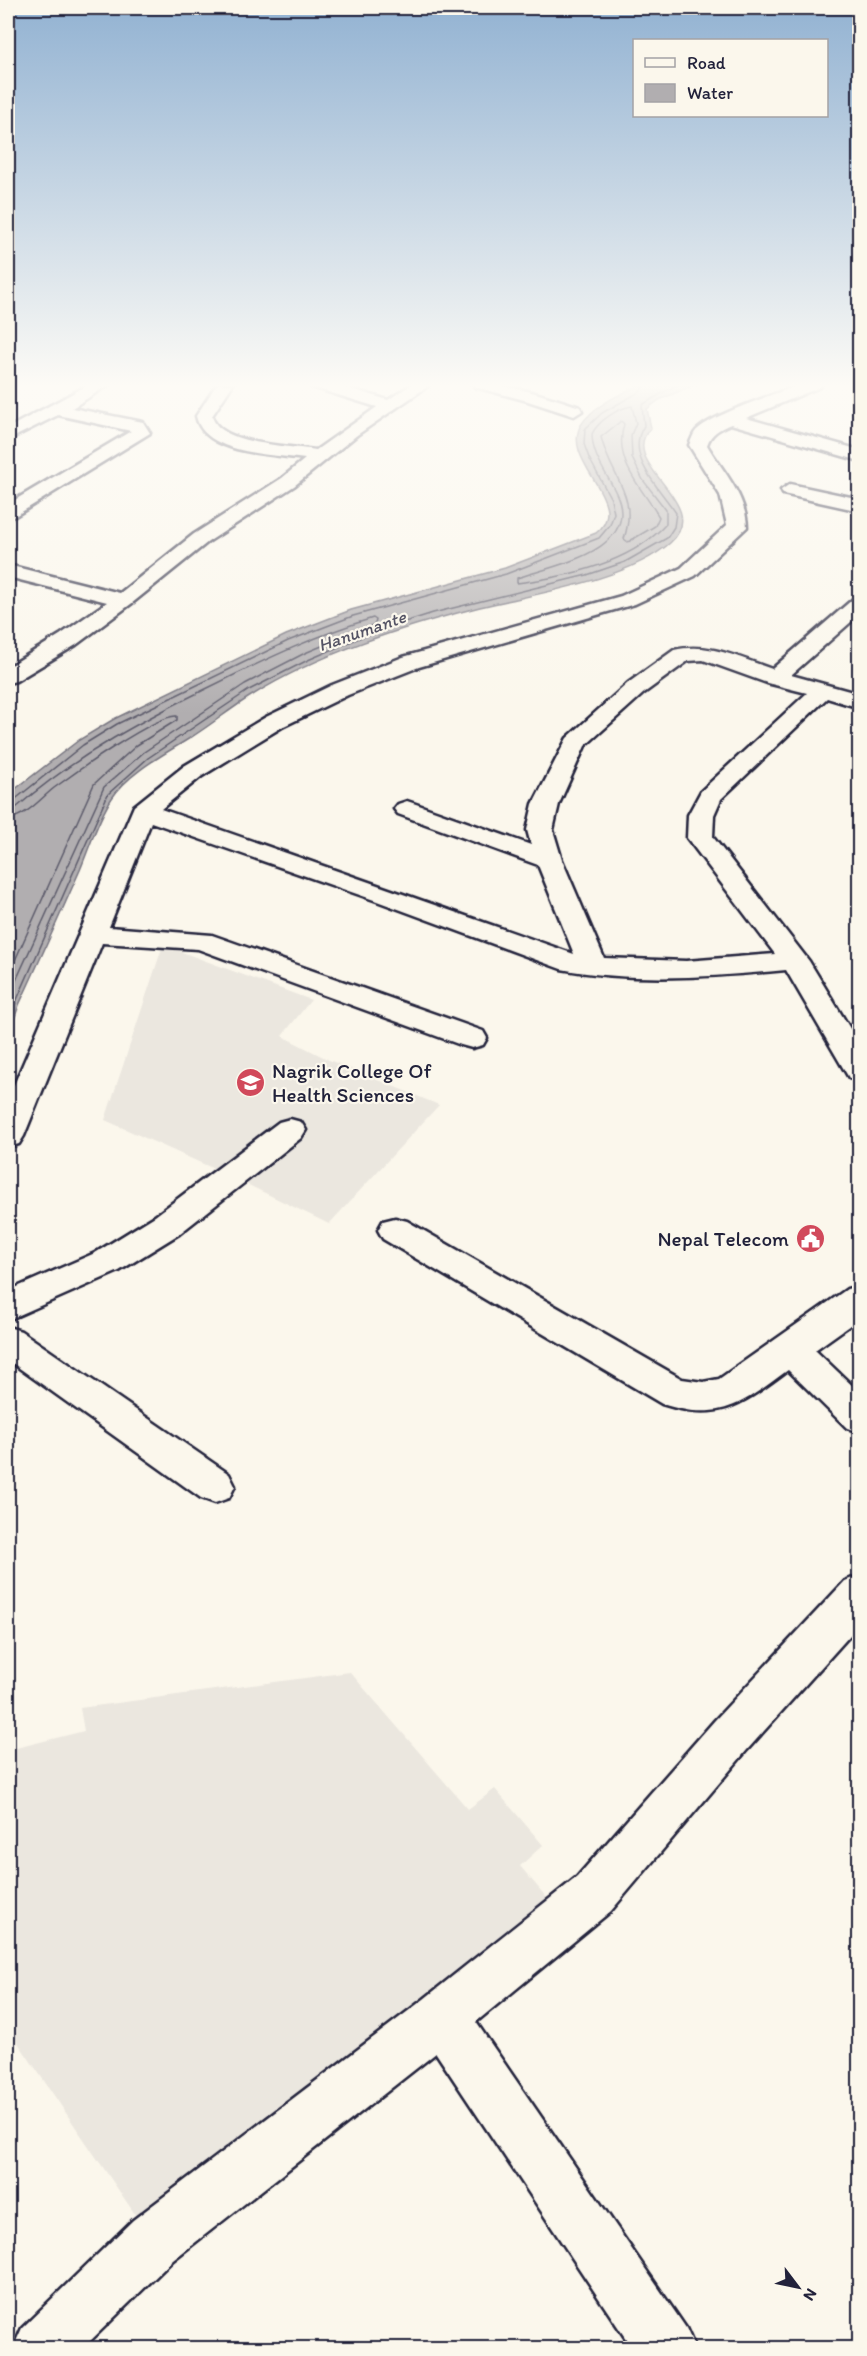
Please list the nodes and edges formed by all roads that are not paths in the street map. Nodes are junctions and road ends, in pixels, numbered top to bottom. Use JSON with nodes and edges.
{"nodes":[{"id":1,"x":38,"y":494,"type":"edge"},
{"id":2,"x":269,"y":494,"type":"edge"},
{"id":3,"x":729,"y":494,"type":"edge"},
{"id":4,"x":808,"y":494,"type":"edge"},
{"id":5,"x":860,"y":505,"type":"edge"},
{"id":6,"x":8,"y":512,"type":"edge"},
{"id":7,"x":8,"y":571,"type":"edge"},
{"id":8,"x":124,"y":600,"type":"junction"},
{"id":9,"x":860,"y":603,"type":"edge"},
{"id":10,"x":8,"y":676,"type":"edge"},
{"id":11,"x":775,"y":678,"type":"junction"},
{"id":12,"x":823,"y":690,"type":"junction"},
{"id":13,"x":860,"y":701,"type":"edge"},
{"id":14,"x":407,"y":809,"type":"dead end"},
{"id":15,"x":143,"y":811,"type":"junction"},
{"id":16,"x":549,"y":860,"type":"junction"},
{"id":17,"x":91,"y":934,"type":"junction"},
{"id":18,"x":795,"y":961,"type":"junction"},
{"id":19,"x":593,"y":966,"type":"junction"},
{"id":20,"x":472,"y":1038,"type":"dead end"},
{"id":21,"x":860,"y":1071,"type":"edge"},
{"id":22,"x":290,"y":1130,"type":"dead end"},
{"id":23,"x":8,"y":1136,"type":"edge"},
{"id":24,"x":395,"y":1230,"type":"dead end"},
{"id":25,"x":860,"y":1299,"type":"edge"},
{"id":26,"x":8,"y":1306,"type":"edge"},
{"id":27,"x":8,"y":1341,"type":"edge"},
{"id":28,"x":789,"y":1347,"type":"junction"},
{"id":29,"x":860,"y":1417,"type":"edge"},
{"id":30,"x":215,"y":1486,"type":"dead end"},
{"id":31,"x":860,"y":1594,"type":"edge"},
{"id":32,"x":442,"y":2017,"type":"junction"},
{"id":33,"x":42,"y":2349,"type":"edge"},
{"id":34,"x":666,"y":2349,"type":"edge"}],
"edges":[{"from":1,"to":6,"type":"street"},
{"from":2,"to":8,"type":"street"},
{"from":3,"to":15,"type":"street"},
{"from":4,"to":5,"type":"street"},
{"from":7,"to":8,"type":"street"},
{"from":8,"to":10,"type":"street"},
{"from":9,"to":11,"type":"street"},
{"from":11,"to":12,"type":"street"},
{"from":11,"to":16,"type":"street"},
{"from":12,"to":13,"type":"street"},
{"from":12,"to":18,"type":"street"},
{"from":14,"to":16,"type":"street"},
{"from":15,"to":17,"type":"street"},
{"from":15,"to":19,"type":"street"},
{"from":16,"to":19,"type":"street"},
{"from":17,"to":20,"type":"street"},
{"from":17,"to":23,"type":"street"},
{"from":18,"to":19,"type":"street"},
{"from":18,"to":21,"type":"street"},
{"from":22,"to":26,"type":"street"},
{"from":24,"to":28,"type":"street"},
{"from":25,"to":28,"type":"street"},
{"from":27,"to":30,"type":"street"},
{"from":28,"to":29,"type":"street"},
{"from":31,"to":32,"type":"street"},
{"from":32,"to":33,"type":"street"},
{"from":32,"to":34,"type":"street"}]}
